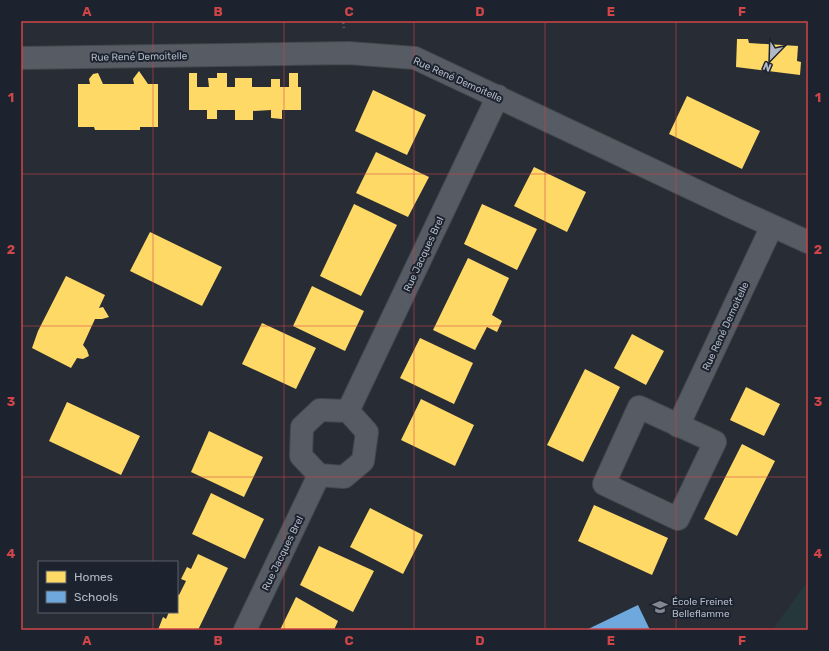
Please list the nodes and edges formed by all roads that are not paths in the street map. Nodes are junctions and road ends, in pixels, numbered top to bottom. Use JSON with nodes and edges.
{"nodes":[{"id":1,"x":21,"y":58,"type":"edge"},
{"id":2,"x":498,"y":96,"type":"junction"},
{"id":3,"x":772,"y":226,"type":"junction"},
{"id":4,"x":808,"y":242,"type":"edge"},
{"id":5,"x":348,"y":411,"type":"junction"},
{"id":6,"x":678,"y":426,"type":"junction"},
{"id":7,"x":319,"y":475,"type":"junction"},
{"id":8,"x":245,"y":630,"type":"edge"}],
"edges":[{"from":1,"to":2,"type":"street","name":"Rue René Demoitelle"},
{"from":2,"to":3,"type":"street","name":"Rue René Demoitelle"},
{"from":2,"to":5,"type":"street","name":"Rue Jacques Brel"},
{"from":3,"to":4,"type":"street","name":"Rue René Demoitelle"},
{"from":3,"to":6,"type":"street","name":"Rue René Demoitelle"},
{"from":5,"to":7,"type":"street"},
{"from":5,"to":7,"type":"street"},
{"from":6,"to":6,"type":"street"},
{"from":7,"to":8,"type":"street","name":"Rue Jacques Brel"}]}
